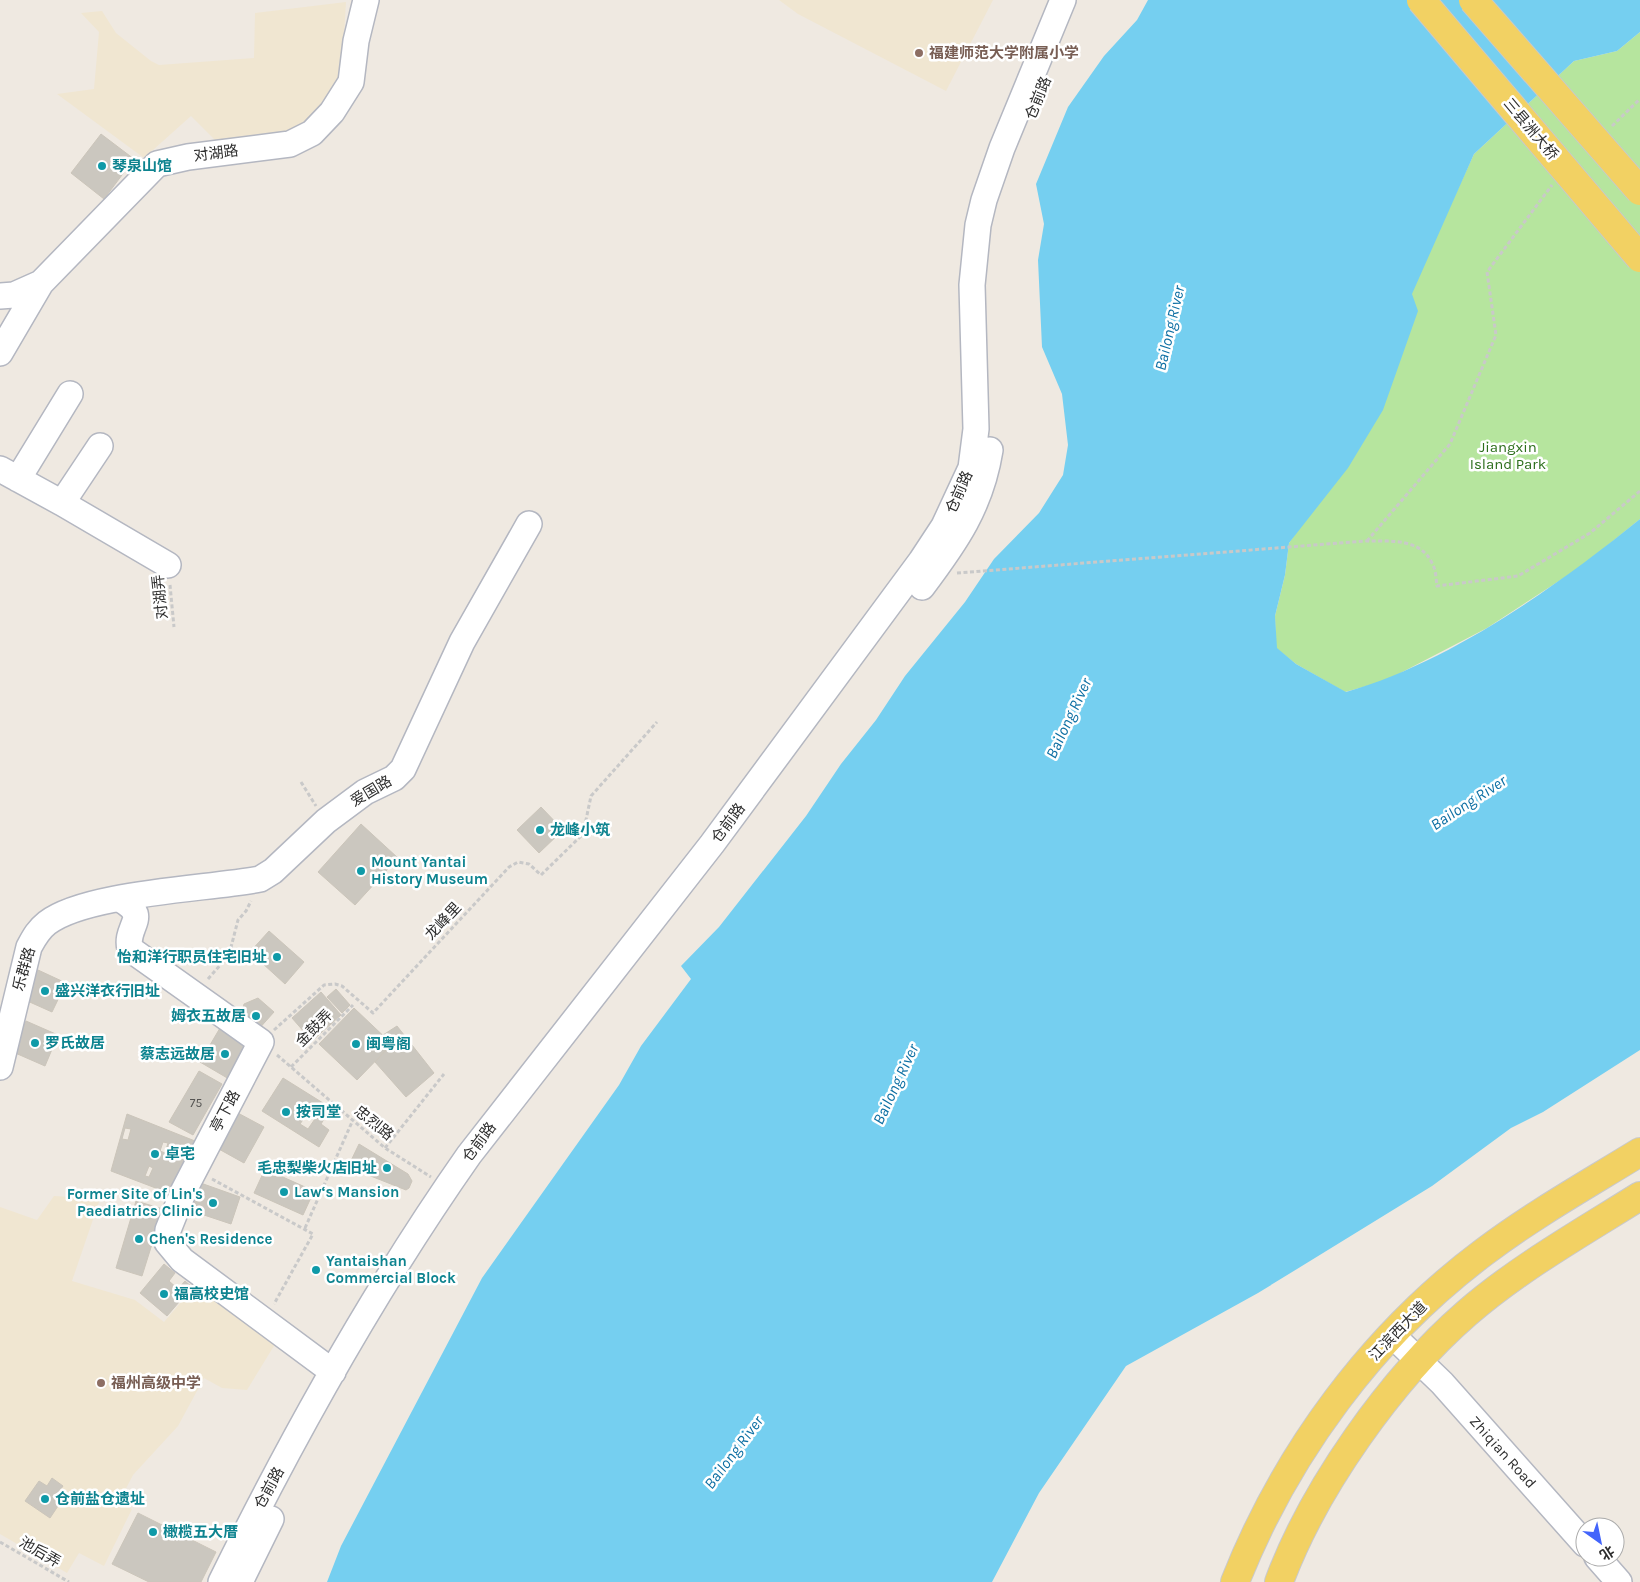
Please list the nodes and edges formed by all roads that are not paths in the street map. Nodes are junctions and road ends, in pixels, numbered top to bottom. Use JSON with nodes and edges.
{"nodes":[{"id":1,"x":366,"y":0,"type":"edge"},
{"id":2,"x":1063,"y":0,"type":"edge"},
{"id":3,"x":1076,"y":0,"type":"edge"},
{"id":4,"x":1421,"y":0,"type":"edge"},
{"id":5,"x":1473,"y":0,"type":"edge"},
{"id":6,"x":1640,"y":191,"type":"edge"},
{"id":7,"x":1640,"y":258,"type":"edge"},
{"id":8,"x":41,"y":283,"type":"junction"},
{"id":9,"x":0,"y":296,"type":"edge"},
{"id":10,"x":0,"y":354,"type":"edge"},
{"id":11,"x":70,"y":394,"type":"dead end"},
{"id":12,"x":100,"y":446,"type":"dead end"},
{"id":13,"x":9,"y":474,"type":"edge"},
{"id":14,"x":62,"y":503,"type":"junction"},
{"id":15,"x":529,"y":524,"type":"dead end"},
{"id":16,"x":168,"y":565,"type":"road end"},
{"id":17,"x":120,"y":899,"type":"junction"},
{"id":18,"x":0,"y":1067,"type":"edge"},
{"id":19,"x":1640,"y":1152,"type":"edge"},
{"id":20,"x":1640,"y":1196,"type":"edge"},
{"id":21,"x":1392,"y":1335,"type":"junction"},
{"id":22,"x":1419,"y":1361,"type":"junction"},
{"id":23,"x":333,"y":1372,"type":"junction"},
{"id":24,"x":1575,"y":1533,"type":"edge"},
{"id":25,"x":1606,"y":1567,"type":"edge"},
{"id":26,"x":220,"y":1582,"type":"edge"},
{"id":27,"x":240,"y":1582,"type":"edge"},
{"id":28,"x":1235,"y":1582,"type":"edge"},
{"id":29,"x":1279,"y":1582,"type":"edge"},
{"id":30,"x":1619,"y":1582,"type":"edge"}],
"edges":[{"from":1,"to":8,"type":"street","name":"对湖路"},
{"from":2,"to":23,"type":"street","name":"仓前路"},
{"from":3,"to":27,"type":"street","name":"仓前路"},
{"from":4,"to":7,"type":"main road","name":"三县洲大桥","bridge":true},
{"from":5,"to":6,"type":"main road","bridge":true},
{"from":8,"to":9,"type":"street"},
{"from":8,"to":10,"type":"street","name":"对湖路"},
{"from":11,"to":13,"type":"street"},
{"from":12,"to":14,"type":"street"},
{"from":13,"to":14,"type":"street"},
{"from":14,"to":16,"type":"street"},
{"from":15,"to":17,"type":"street","name":"爱国路"},
{"from":17,"to":18,"type":"street","name":"乐群路"},
{"from":17,"to":23,"type":"street","name":"亭下路"},
{"from":19,"to":21,"type":"main road","name":"江滨西大道"},
{"from":20,"to":22,"type":"main road"},
{"from":21,"to":22,"type":"street","name":"Zhiqian Road"},
{"from":21,"to":28,"type":"main road","name":"江滨西大道"},
{"from":22,"to":24,"type":"street","name":"Zhiqian Road"},
{"from":22,"to":29,"type":"main road"},
{"from":23,"to":26,"type":"street","name":"仓前路"},
{"from":25,"to":30,"type":"street"}]}
